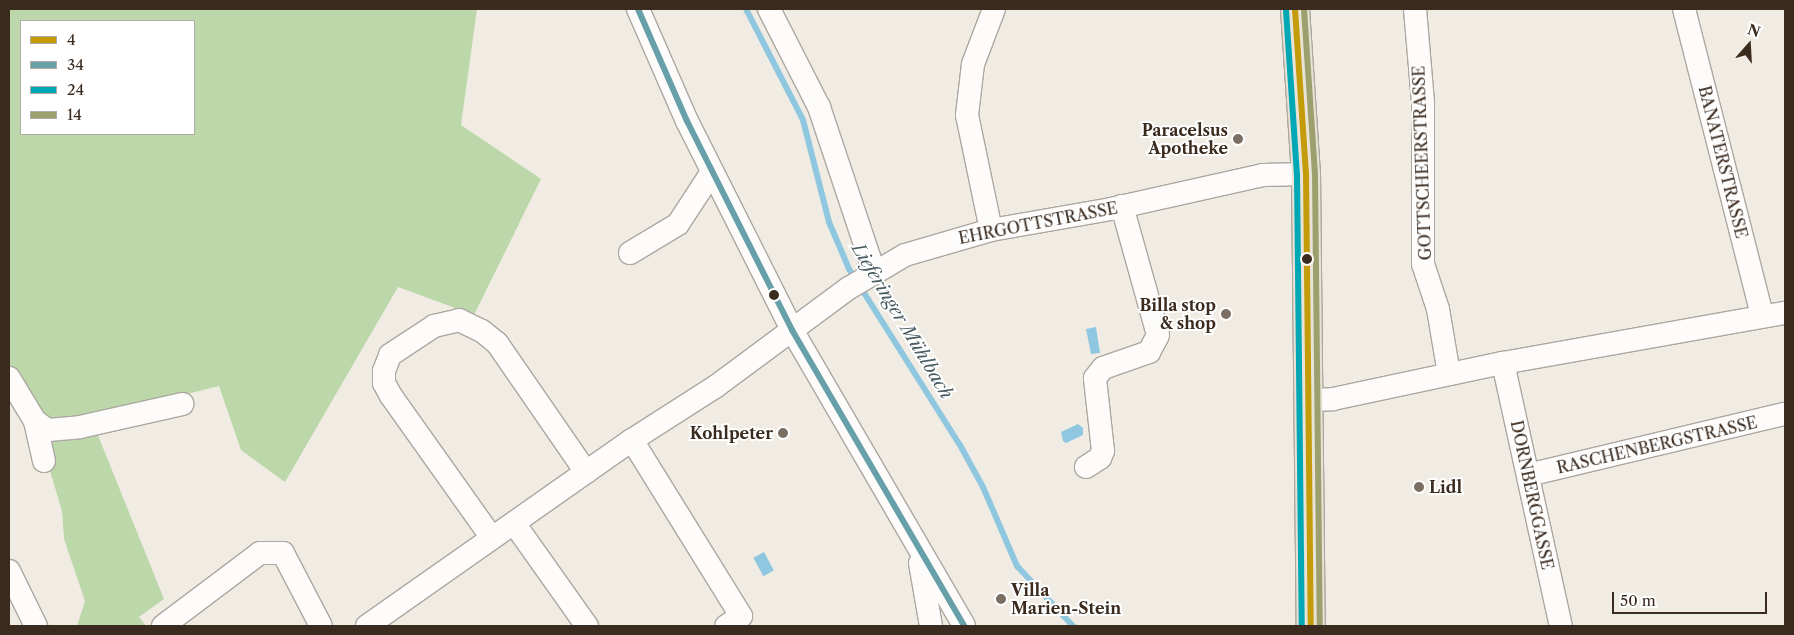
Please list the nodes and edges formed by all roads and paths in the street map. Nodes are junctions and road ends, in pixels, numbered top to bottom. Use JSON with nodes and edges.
{"nodes":[{"id":1,"x":626,"y":9,"type":"edge"},
{"id":2,"x":638,"y":9,"type":"edge"},
{"id":3,"x":769,"y":9,"type":"edge"},
{"id":4,"x":994,"y":9,"type":"edge"},
{"id":5,"x":1295,"y":9,"type":"edge"},
{"id":6,"x":1415,"y":9,"type":"edge"},
{"id":7,"x":1684,"y":9,"type":"edge"},
{"id":8,"x":646,"y":30,"type":"junction"},
{"id":9,"x":712,"y":172,"type":"junction"},
{"id":10,"x":1306,"y":174,"type":"junction"},
{"id":11,"x":1116,"y":208,"type":"junction"},
{"id":12,"x":991,"y":230,"type":"junction"},
{"id":13,"x":630,"y":253,"type":"dead end"},
{"id":14,"x":863,"y":278,"type":"junction"},
{"id":15,"x":1785,"y":313,"type":"edge"},
{"id":16,"x":1762,"y":316,"type":"junction"},
{"id":17,"x":792,"y":330,"type":"junction"},
{"id":18,"x":1503,"y":363,"type":"junction"},
{"id":19,"x":1449,"y":374,"type":"junction"},
{"id":20,"x":9,"y":378,"type":"edge"},
{"id":21,"x":1309,"y":400,"type":"junction"},
{"id":22,"x":182,"y":404,"type":"dead end"},
{"id":23,"x":1785,"y":414,"type":"edge"},
{"id":24,"x":35,"y":422,"type":"junction"},
{"id":25,"x":632,"y":440,"type":"junction"},
{"id":26,"x":44,"y":462,"type":"dead end"},
{"id":27,"x":1086,"y":467,"type":"dead end"},
{"id":28,"x":586,"y":472,"type":"junction"},
{"id":29,"x":1528,"y":475,"type":"junction"},
{"id":30,"x":514,"y":524,"type":"junction"},
{"id":31,"x":492,"y":538,"type":"junction"},
{"id":32,"x":918,"y":550,"type":"junction"},
{"id":33,"x":9,"y":570,"type":"edge"},
{"id":34,"x":738,"y":623,"type":"edge"},
{"id":35,"x":36,"y":626,"type":"edge"},
{"id":36,"x":163,"y":626,"type":"edge"},
{"id":37,"x":321,"y":626,"type":"edge"},
{"id":38,"x":367,"y":626,"type":"edge"},
{"id":39,"x":587,"y":626,"type":"edge"},
{"id":40,"x":930,"y":626,"type":"edge"},
{"id":41,"x":964,"y":626,"type":"edge"},
{"id":42,"x":1311,"y":626,"type":"edge"},
{"id":43,"x":1561,"y":626,"type":"edge"}],
"edges":[{"from":1,"to":8,"type":"street"},
{"from":2,"to":8,"type":"street"},
{"from":3,"to":14,"type":"street"},
{"from":4,"to":12,"type":"street"},
{"from":5,"to":10,"type":"main road"},
{"from":6,"to":19,"type":"street","name":"GOTTSCHEERSTRASSE"},
{"from":7,"to":16,"type":"street","name":"BANATERSTRASSE"},
{"from":8,"to":9,"type":"street"},
{"from":9,"to":13,"type":"street"},
{"from":9,"to":17,"type":"street"},
{"from":10,"to":11,"type":"street","name":"EHRGOTTSTRASSE"},
{"from":10,"to":21,"type":"main road"},
{"from":11,"to":12,"type":"street","name":"EHRGOTTSTRASSE"},
{"from":11,"to":27,"type":"street"},
{"from":12,"to":14,"type":"street","name":"EHRGOTTSTRASSE"},
{"from":14,"to":17,"type":"street","name":"EHRGOTTSTRASSE"},
{"from":15,"to":16,"type":"street"},
{"from":16,"to":18,"type":"street"},
{"from":17,"to":25,"type":"street","name":"EHRGOTTSTRASSE"},
{"from":17,"to":32,"type":"street"},
{"from":18,"to":19,"type":"street"},
{"from":18,"to":29,"type":"street","name":"DORNBERGGASSE"},
{"from":19,"to":21,"type":"street"},
{"from":20,"to":24,"type":"street"},
{"from":21,"to":42,"type":"main road"},
{"from":22,"to":24,"type":"street"},
{"from":23,"to":29,"type":"street","name":"RASCHENBERGSTRASSE"},
{"from":24,"to":26,"type":"street"},
{"from":25,"to":28,"type":"street","name":"EHRGOTTSTRASSE"},
{"from":25,"to":34,"type":"street"},
{"from":28,"to":30,"type":"street","name":"EHRGOTTSTRASSE"},
{"from":28,"to":31,"type":"street"},
{"from":29,"to":43,"type":"street","name":"DORNBERGGASSE"},
{"from":30,"to":31,"type":"street","name":"EHRGOTTSTRASSE"},
{"from":30,"to":39,"type":"street"},
{"from":31,"to":38,"type":"street","name":"EHRGOTTSTRASSE"},
{"from":32,"to":40,"type":"street"},
{"from":32,"to":41,"type":"street"},
{"from":33,"to":35,"type":"street"},
{"from":36,"to":37,"type":"street"}]}
